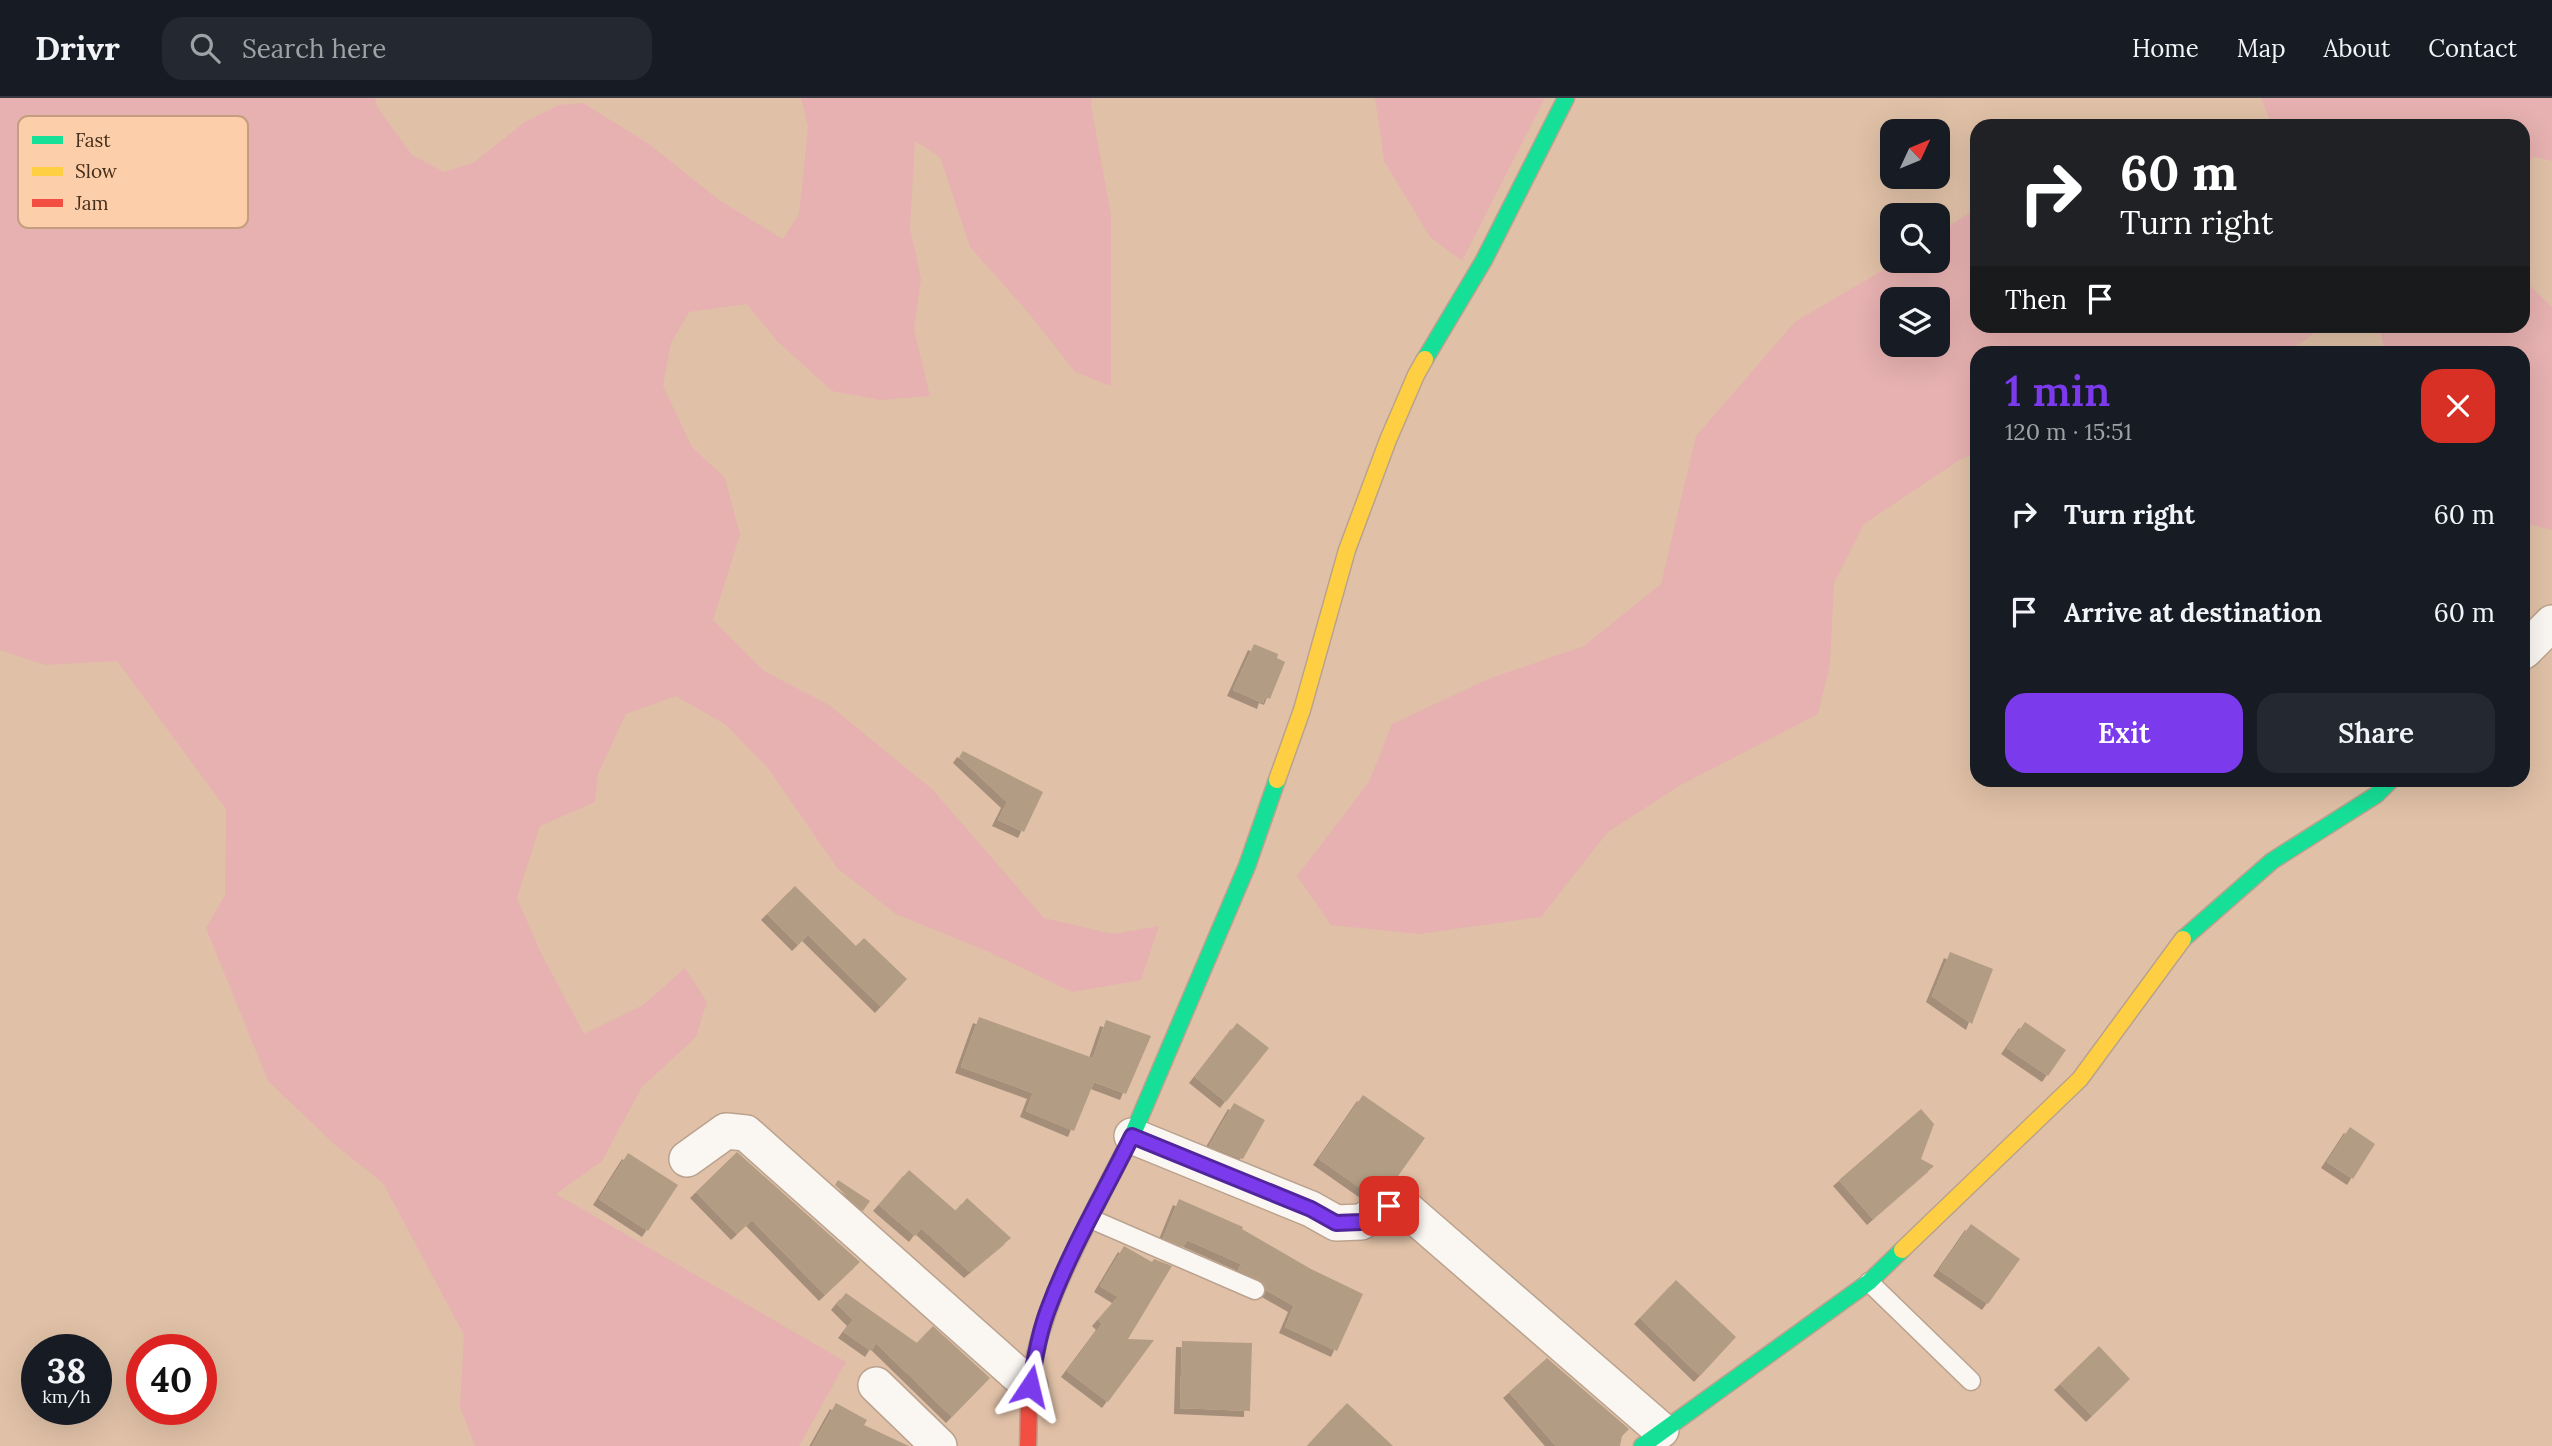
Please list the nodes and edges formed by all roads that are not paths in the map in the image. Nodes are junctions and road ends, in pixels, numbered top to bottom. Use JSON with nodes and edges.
{"nodes":[{"id":1,"x":1566,"y":98,"type":"edge"},
{"id":2,"x":2552,"y":623,"type":"edge"},
{"id":3,"x":2530,"y":645,"type":"edge"},
{"id":4,"x":2384,"y":787,"type":"edge"},
{"id":5,"x":1132,"y":1136,"type":"junction"},
{"id":6,"x":687,"y":1159,"type":"dead end"},
{"id":7,"x":1091,"y":1219,"type":"junction"},
{"id":8,"x":1869,"y":1282,"type":"junction"},
{"id":9,"x":1255,"y":1290,"type":"dead end"},
{"id":10,"x":1971,"y":1381,"type":"dead end"},
{"id":11,"x":876,"y":1385,"type":"dead end"},
{"id":12,"x":1030,"y":1386,"type":"junction"},
{"id":13,"x":1651,"y":1438,"type":"edge"},
{"id":14,"x":939,"y":1446,"type":"edge"},
{"id":15,"x":1028,"y":1446,"type":"edge"}],
"edges":[{"from":1,"to":5,"type":"street"},
{"from":2,"to":3,"type":"street"},
{"from":4,"to":8,"type":"street"},
{"from":5,"to":7,"type":"street"},
{"from":5,"to":13,"type":"street"},
{"from":6,"to":12,"type":"street"},
{"from":7,"to":9,"type":"lane"},
{"from":7,"to":12,"type":"street"},
{"from":8,"to":10,"type":"lane"},
{"from":8,"to":13,"type":"street"},
{"from":11,"to":14,"type":"street"},
{"from":12,"to":15,"type":"street"}]}
